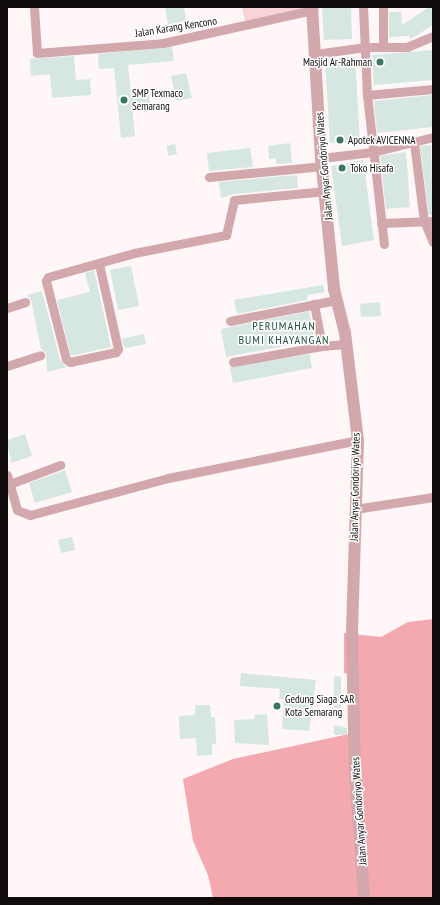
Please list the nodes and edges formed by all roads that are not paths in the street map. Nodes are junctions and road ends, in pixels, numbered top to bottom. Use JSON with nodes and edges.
{"nodes":[{"id":1,"x":34,"y":7,"type":"edge"},
{"id":2,"x":363,"y":7,"type":"edge"},
{"id":3,"x":383,"y":7,"type":"edge"},
{"id":4,"x":312,"y":8,"type":"edge"},
{"id":5,"x":433,"y":36,"type":"edge"},
{"id":6,"x":433,"y":42,"type":"edge"},
{"id":7,"x":421,"y":43,"type":"junction"},
{"id":8,"x":366,"y":47,"type":"junction"},
{"id":9,"x":383,"y":47,"type":"junction"},
{"id":10,"x":315,"y":54,"type":"junction"},
{"id":11,"x":433,"y":89,"type":"edge"},
{"id":12,"x":367,"y":95,"type":"junction"},
{"id":13,"x":433,"y":137,"type":"edge"},
{"id":14,"x":414,"y":142,"type":"junction"},
{"id":15,"x":373,"y":152,"type":"junction"},
{"id":16,"x":322,"y":162,"type":"junction"},
{"id":17,"x":209,"y":177,"type":"dead end"},
{"id":18,"x":326,"y":191,"type":"junction"},
{"id":19,"x":429,"y":221,"type":"edge"},
{"id":20,"x":381,"y":223,"type":"junction"},
{"id":21,"x":433,"y":242,"type":"edge"},
{"id":22,"x":384,"y":244,"type":"dead end"},
{"id":23,"x":99,"y":264,"type":"junction"},
{"id":24,"x":336,"y":300,"type":"junction"},
{"id":25,"x":25,"y":302,"type":"dead end"},
{"id":26,"x":314,"y":304,"type":"junction"},
{"id":27,"x":7,"y":308,"type":"edge"},
{"id":28,"x":230,"y":321,"type":"dead end"},
{"id":29,"x":346,"y":344,"type":"junction"},
{"id":30,"x":322,"y":346,"type":"junction"},
{"id":31,"x":40,"y":355,"type":"dead end"},
{"id":32,"x":233,"y":362,"type":"dead end"},
{"id":33,"x":7,"y":366,"type":"edge"},
{"id":34,"x":358,"y":440,"type":"junction"},
{"id":35,"x":60,"y":465,"type":"dead end"},
{"id":36,"x":8,"y":481,"type":"edge"},
{"id":37,"x":433,"y":497,"type":"edge"},
{"id":38,"x":355,"y":509,"type":"junction"},
{"id":39,"x":364,"y":898,"type":"edge"}],
"edges":[{"from":1,"to":4,"type":"street","name":"Jalan Karang Kencono"},
{"from":2,"to":8,"type":"street"},
{"from":3,"to":9,"type":"street"},
{"from":4,"to":10,"type":"street","name":"Jalan Anyar Gondoriyo Wates"},
{"from":5,"to":7,"type":"street"},
{"from":6,"to":7,"type":"street"},
{"from":7,"to":9,"type":"street"},
{"from":8,"to":9,"type":"street"},
{"from":8,"to":10,"type":"street"},
{"from":8,"to":12,"type":"street"},
{"from":10,"to":16,"type":"street","name":"Jalan Anyar Gondoriyo Wates"},
{"from":11,"to":12,"type":"street"},
{"from":12,"to":15,"type":"street"},
{"from":13,"to":14,"type":"street"},
{"from":14,"to":15,"type":"street"},
{"from":14,"to":19,"type":"street"},
{"from":15,"to":16,"type":"street"},
{"from":15,"to":20,"type":"street"},
{"from":16,"to":17,"type":"street"},
{"from":16,"to":18,"type":"street","name":"Jalan Anyar Gondoriyo Wates"},
{"from":18,"to":23,"type":"street"},
{"from":18,"to":24,"type":"street","name":"Jalan Anyar Gondoriyo Wates"},
{"from":19,"to":20,"type":"street"},
{"from":19,"to":21,"type":"street"},
{"from":20,"to":22,"type":"street"},
{"from":23,"to":23,"type":"street"},
{"from":24,"to":26,"type":"street"},
{"from":24,"to":29,"type":"street","name":"Jalan Anyar Gondoriyo Wates"},
{"from":25,"to":27,"type":"street"},
{"from":26,"to":28,"type":"street"},
{"from":26,"to":30,"type":"street"},
{"from":29,"to":30,"type":"street"},
{"from":29,"to":34,"type":"street","name":"Jalan Anyar Gondoriyo Wates"},
{"from":30,"to":32,"type":"street"},
{"from":31,"to":33,"type":"street"},
{"from":34,"to":36,"type":"street"},
{"from":34,"to":38,"type":"street","name":"Jalan Anyar Gondoriyo Wates"},
{"from":35,"to":36,"type":"street"},
{"from":37,"to":38,"type":"street"},
{"from":38,"to":39,"type":"street","name":"Jalan Anyar Gondoriyo Wates"}]}
